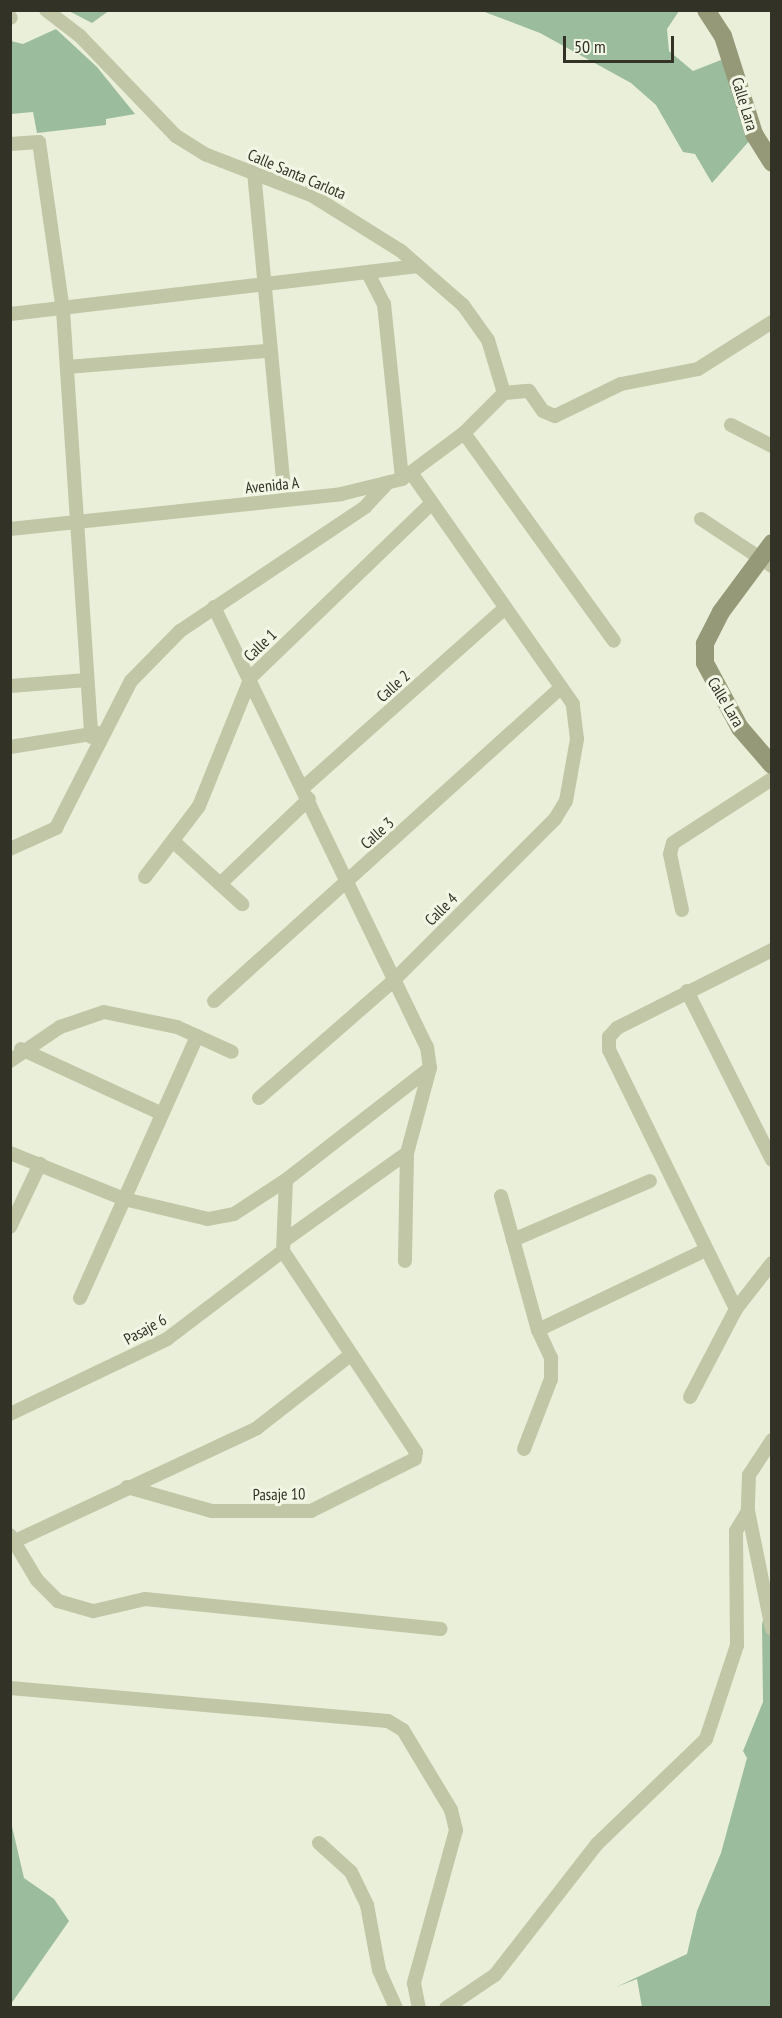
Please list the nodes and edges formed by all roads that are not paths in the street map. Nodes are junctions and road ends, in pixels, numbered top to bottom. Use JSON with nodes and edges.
{"nodes":[{"id":1,"x":45,"y":10,"type":"edge"},
{"id":2,"x":706,"y":10,"type":"edge"},
{"id":3,"x":10,"y":144,"type":"edge"},
{"id":4,"x":771,"y":163,"type":"edge"},
{"id":5,"x":254,"y":172,"type":"junction"},
{"id":6,"x":416,"y":266,"type":"junction"},
{"id":7,"x":369,"y":275,"type":"junction"},
{"id":8,"x":261,"y":287,"type":"junction"},
{"id":9,"x":63,"y":310,"type":"junction"},
{"id":10,"x":10,"y":314,"type":"edge"},
{"id":11,"x":771,"y":322,"type":"edge"},
{"id":12,"x":268,"y":351,"type":"junction"},
{"id":13,"x":67,"y":367,"type":"junction"},
{"id":14,"x":504,"y":393,"type":"junction"},
{"id":15,"x":731,"y":425,"type":"dead end"},
{"id":16,"x":464,"y":433,"type":"junction"},
{"id":17,"x":771,"y":446,"type":"edge"},
{"id":18,"x":406,"y":476,"type":"junction"},
{"id":19,"x":387,"y":483,"type":"junction"},
{"id":20,"x":285,"y":500,"type":"junction"},
{"id":21,"x":431,"y":504,"type":"junction"},
{"id":22,"x":700,"y":519,"type":"dead end"},
{"id":23,"x":76,"y":524,"type":"junction"},
{"id":24,"x":10,"y":529,"type":"edge"},
{"id":25,"x":771,"y":543,"type":"edge"},
{"id":26,"x":766,"y":562,"type":"edge"},
{"id":27,"x":214,"y":607,"type":"junction"},
{"id":28,"x":504,"y":609,"type":"junction"},
{"id":29,"x":614,"y":641,"type":"dead end"},
{"id":30,"x":251,"y":677,"type":"junction"},
{"id":31,"x":87,"y":680,"type":"junction"},
{"id":32,"x":10,"y":686,"type":"edge"},
{"id":33,"x":561,"y":688,"type":"junction"},
{"id":34,"x":114,"y":714,"type":"junction"},
{"id":35,"x":91,"y":737,"type":"junction"},
{"id":36,"x":10,"y":747,"type":"edge"},
{"id":37,"x":771,"y":765,"type":"edge"},
{"id":38,"x":771,"y":779,"type":"edge"},
{"id":39,"x":306,"y":793,"type":"junction"},
{"id":40,"x":175,"y":843,"type":"junction"},
{"id":41,"x":10,"y":849,"type":"edge"},
{"id":42,"x":145,"y":877,"type":"dead end"},
{"id":43,"x":347,"y":882,"type":"junction"},
{"id":44,"x":220,"y":884,"type":"junction"},
{"id":45,"x":242,"y":904,"type":"dead end"},
{"id":46,"x":681,"y":910,"type":"dead end"},
{"id":47,"x":771,"y":950,"type":"edge"},
{"id":48,"x":393,"y":981,"type":"junction"},
{"id":49,"x":687,"y":992,"type":"junction"},
{"id":50,"x":214,"y":1001,"type":"dead end"},
{"id":51,"x":196,"y":1035,"type":"junction"},
{"id":52,"x":21,"y":1049,"type":"junction"},
{"id":53,"x":232,"y":1052,"type":"dead end"},
{"id":54,"x":10,"y":1061,"type":"edge"},
{"id":55,"x":429,"y":1068,"type":"junction"},
{"id":56,"x":259,"y":1098,"type":"dead end"},
{"id":57,"x":160,"y":1113,"type":"junction"},
{"id":58,"x":10,"y":1153,"type":"edge"},
{"id":59,"x":407,"y":1153,"type":"junction"},
{"id":60,"x":771,"y":1160,"type":"edge"},
{"id":61,"x":40,"y":1164,"type":"junction"},
{"id":62,"x":286,"y":1180,"type":"junction"},
{"id":63,"x":650,"y":1181,"type":"dead end"},
{"id":64,"x":501,"y":1196,"type":"dead end"},
{"id":65,"x":124,"y":1199,"type":"junction"},
{"id":66,"x":10,"y":1227,"type":"edge"},
{"id":67,"x":513,"y":1240,"type":"junction"},
{"id":68,"x":284,"y":1246,"type":"junction"},
{"id":69,"x":706,"y":1250,"type":"junction"},
{"id":70,"x":405,"y":1261,"type":"dead end"},
{"id":71,"x":771,"y":1263,"type":"edge"},
{"id":72,"x":80,"y":1298,"type":"dead end"},
{"id":73,"x":736,"y":1309,"type":"junction"},
{"id":74,"x":538,"y":1330,"type":"junction"},
{"id":75,"x":349,"y":1356,"type":"junction"},
{"id":76,"x":690,"y":1397,"type":"dead end"},
{"id":77,"x":10,"y":1414,"type":"edge"},
{"id":78,"x":771,"y":1440,"type":"edge"},
{"id":79,"x":524,"y":1449,"type":"dead end"},
{"id":80,"x":127,"y":1487,"type":"junction"},
{"id":81,"x":748,"y":1511,"type":"junction"},
{"id":82,"x":12,"y":1539,"type":"edge"},
{"id":83,"x":440,"y":1629,"type":"dead end"},
{"id":84,"x":771,"y":1629,"type":"edge"},
{"id":85,"x":10,"y":1688,"type":"edge"},
{"id":86,"x":319,"y":1843,"type":"dead end"},
{"id":87,"x":396,"y":2007,"type":"edge"},
{"id":88,"x":419,"y":2007,"type":"edge"},
{"id":89,"x":446,"y":2007,"type":"edge"}],
"edges":[{"from":1,"to":5,"type":"street","name":"Calle Santa Carlota"},
{"from":2,"to":4,"type":"street","name":"Calle Lara"},
{"from":3,"to":9,"type":"street"},
{"from":5,"to":6,"type":"street","name":"Calle Santa Carlota"},
{"from":5,"to":8,"type":"street"},
{"from":6,"to":7,"type":"street"},
{"from":6,"to":14,"type":"street","name":"Calle Santa Carlota"},
{"from":7,"to":8,"type":"street"},
{"from":7,"to":18,"type":"street"},
{"from":8,"to":9,"type":"street"},
{"from":8,"to":12,"type":"street"},
{"from":9,"to":10,"type":"street"},
{"from":9,"to":13,"type":"street"},
{"from":11,"to":14,"type":"street"},
{"from":12,"to":13,"type":"street"},
{"from":12,"to":20,"type":"street"},
{"from":13,"to":23,"type":"street"},
{"from":14,"to":16,"type":"street","name":"Avenida A"},
{"from":15,"to":17,"type":"street"},
{"from":16,"to":18,"type":"street","name":"Avenida A"},
{"from":16,"to":29,"type":"street"},
{"from":18,"to":19,"type":"street","name":"Avenida A"},
{"from":18,"to":21,"type":"street"},
{"from":19,"to":20,"type":"street","name":"Avenida A"},
{"from":19,"to":27,"type":"street"},
{"from":20,"to":23,"type":"street","name":"Avenida A"},
{"from":21,"to":28,"type":"street"},
{"from":21,"to":30,"type":"street","name":"Calle 1"},
{"from":22,"to":26,"type":"street"},
{"from":23,"to":24,"type":"street","name":"Avenida A"},
{"from":23,"to":31,"type":"street"},
{"from":25,"to":26,"type":"street","name":"Calle Lara"},
{"from":26,"to":37,"type":"street","name":"Calle Lara"},
{"from":27,"to":30,"type":"street"},
{"from":27,"to":34,"type":"street"},
{"from":28,"to":33,"type":"street"},
{"from":28,"to":39,"type":"street","name":"Calle 2"},
{"from":30,"to":39,"type":"street"},
{"from":30,"to":40,"type":"street","name":"Calle 1"},
{"from":31,"to":32,"type":"street"},
{"from":31,"to":35,"type":"street"},
{"from":33,"to":43,"type":"street","name":"Calle 3"},
{"from":33,"to":48,"type":"street","name":"Calle 4"},
{"from":34,"to":35,"type":"street"},
{"from":34,"to":41,"type":"street"},
{"from":35,"to":36,"type":"street"},
{"from":38,"to":46,"type":"street"},
{"from":39,"to":43,"type":"street"},
{"from":39,"to":44,"type":"street","name":"Calle 2"},
{"from":40,"to":42,"type":"street","name":"Calle 1"},
{"from":40,"to":44,"type":"street"},
{"from":43,"to":48,"type":"street"},
{"from":43,"to":50,"type":"street","name":"Calle 3"},
{"from":44,"to":45,"type":"street"},
{"from":47,"to":49,"type":"street"},
{"from":48,"to":55,"type":"street"},
{"from":48,"to":56,"type":"street","name":"Calle 4"},
{"from":49,"to":60,"type":"street"},
{"from":49,"to":69,"type":"street"},
{"from":51,"to":52,"type":"street"},
{"from":51,"to":53,"type":"street"},
{"from":51,"to":57,"type":"street"},
{"from":52,"to":54,"type":"street"},
{"from":52,"to":57,"type":"street"},
{"from":55,"to":59,"type":"street"},
{"from":55,"to":62,"type":"street"},
{"from":57,"to":65,"type":"street"},
{"from":58,"to":61,"type":"street"},
{"from":59,"to":68,"type":"street","name":"Pasaje 6"},
{"from":59,"to":70,"type":"street"},
{"from":61,"to":65,"type":"street"},
{"from":61,"to":66,"type":"street"},
{"from":62,"to":65,"type":"street"},
{"from":62,"to":68,"type":"street"},
{"from":63,"to":67,"type":"street"},
{"from":64,"to":67,"type":"street"},
{"from":65,"to":72,"type":"street"},
{"from":67,"to":74,"type":"street"},
{"from":68,"to":75,"type":"street"},
{"from":68,"to":77,"type":"street","name":"Pasaje 6"},
{"from":69,"to":73,"type":"street"},
{"from":69,"to":74,"type":"street"},
{"from":71,"to":73,"type":"street"},
{"from":73,"to":76,"type":"street"},
{"from":74,"to":79,"type":"street"},
{"from":75,"to":80,"type":"street"},
{"from":75,"to":80,"type":"street","name":"Pasaje 10"},
{"from":78,"to":81,"type":"street"},
{"from":80,"to":82,"type":"street"},
{"from":81,"to":84,"type":"street"},
{"from":81,"to":89,"type":"street"},
{"from":82,"to":83,"type":"street"},
{"from":85,"to":88,"type":"street"},
{"from":86,"to":87,"type":"street"}]}
